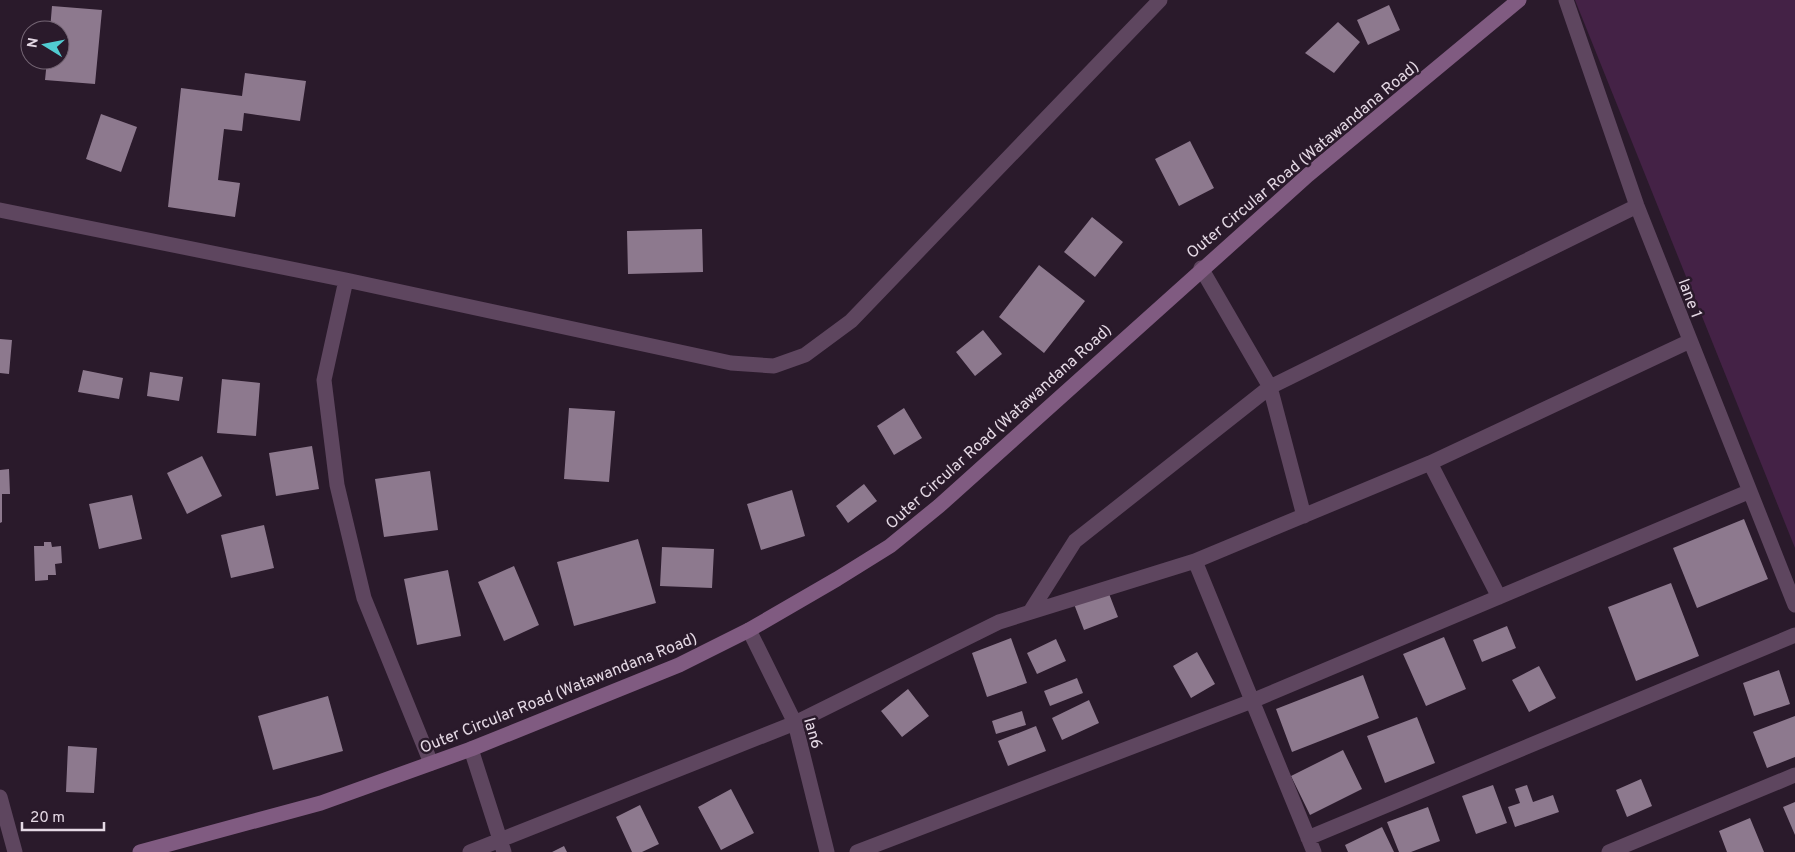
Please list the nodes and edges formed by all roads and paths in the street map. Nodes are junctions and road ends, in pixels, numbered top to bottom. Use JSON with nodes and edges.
{"nodes":[{"id":1,"x":1160,"y":0,"type":"edge"},
{"id":2,"x":1519,"y":0,"type":"edge"},
{"id":3,"x":1566,"y":0,"type":"edge"},
{"id":4,"x":1636,"y":206,"type":"junction"},
{"id":5,"x":0,"y":210,"type":"edge"},
{"id":6,"x":1201,"y":268,"type":"junction"},
{"id":7,"x":346,"y":280,"type":"junction"},
{"id":8,"x":1690,"y":341,"type":"junction"},
{"id":9,"x":1270,"y":387,"type":"junction"},
{"id":10,"x":1430,"y":463,"type":"junction"},
{"id":11,"x":1748,"y":492,"type":"junction"},
{"id":12,"x":1304,"y":516,"type":"junction"},
{"id":13,"x":1195,"y":561,"type":"junction"},
{"id":14,"x":1498,"y":597,"type":"junction"},
{"id":15,"x":1795,"y":605,"type":"edge"},
{"id":16,"x":1030,"y":612,"type":"junction"},
{"id":17,"x":749,"y":630,"type":"junction"},
{"id":18,"x":1795,"y":635,"type":"edge"},
{"id":19,"x":1252,"y":700,"type":"junction"},
{"id":20,"x":795,"y":723,"type":"junction"},
{"id":21,"x":471,"y":749,"type":"junction"},
{"id":22,"x":431,"y":763,"type":"junction"},
{"id":23,"x":1795,"y":775,"type":"edge"},
{"id":24,"x":0,"y":797,"type":"edge"},
{"id":25,"x":1311,"y":845,"type":"edge"},
{"id":26,"x":503,"y":846,"type":"edge"},
{"id":27,"x":15,"y":852,"type":"edge"},
{"id":28,"x":140,"y":852,"type":"edge"},
{"id":29,"x":470,"y":852,"type":"edge"},
{"id":30,"x":828,"y":852,"type":"edge"},
{"id":31,"x":856,"y":852,"type":"edge"},
{"id":32,"x":1609,"y":852,"type":"edge"}],
"edges":[{"from":1,"to":7,"type":"street"},
{"from":2,"to":6,"type":"main road","name":"Outer Circular Road (Watawandana Road)"},
{"from":3,"to":4,"type":"street","name":"lane 1"},
{"from":4,"to":8,"type":"street","name":"lane 1"},
{"from":4,"to":9,"type":"street"},
{"from":5,"to":7,"type":"street"},
{"from":6,"to":9,"type":"street"},
{"from":6,"to":17,"type":"main road","name":"Outer Circular Road (Watawandana Road)"},
{"from":7,"to":22,"type":"street"},
{"from":8,"to":10,"type":"street"},
{"from":8,"to":11,"type":"street","name":"lane 1"},
{"from":9,"to":12,"type":"street"},
{"from":9,"to":16,"type":"street"},
{"from":10,"to":12,"type":"street"},
{"from":10,"to":14,"type":"street"},
{"from":11,"to":14,"type":"street"},
{"from":11,"to":15,"type":"street","name":"lane 1"},
{"from":12,"to":13,"type":"street"},
{"from":13,"to":16,"type":"street"},
{"from":13,"to":19,"type":"street"},
{"from":14,"to":19,"type":"street"},
{"from":16,"to":20,"type":"street"},
{"from":17,"to":20,"type":"street","name":"lan6"},
{"from":17,"to":21,"type":"main road","name":"Outer Circular Road (Watawandana Road)"},
{"from":18,"to":25,"type":"street"},
{"from":19,"to":25,"type":"street"},
{"from":19,"to":31,"type":"street"},
{"from":20,"to":26,"type":"street"},
{"from":20,"to":30,"type":"street","name":"lan6"},
{"from":21,"to":22,"type":"main road","name":"Outer Circular Road (Watawandana Road)"},
{"from":21,"to":26,"type":"street"},
{"from":22,"to":28,"type":"main road","name":"Outer Circular Road (Watawandana Road)"},
{"from":23,"to":32,"type":"street"},
{"from":24,"to":27,"type":"street"},
{"from":26,"to":29,"type":"street"}]}
